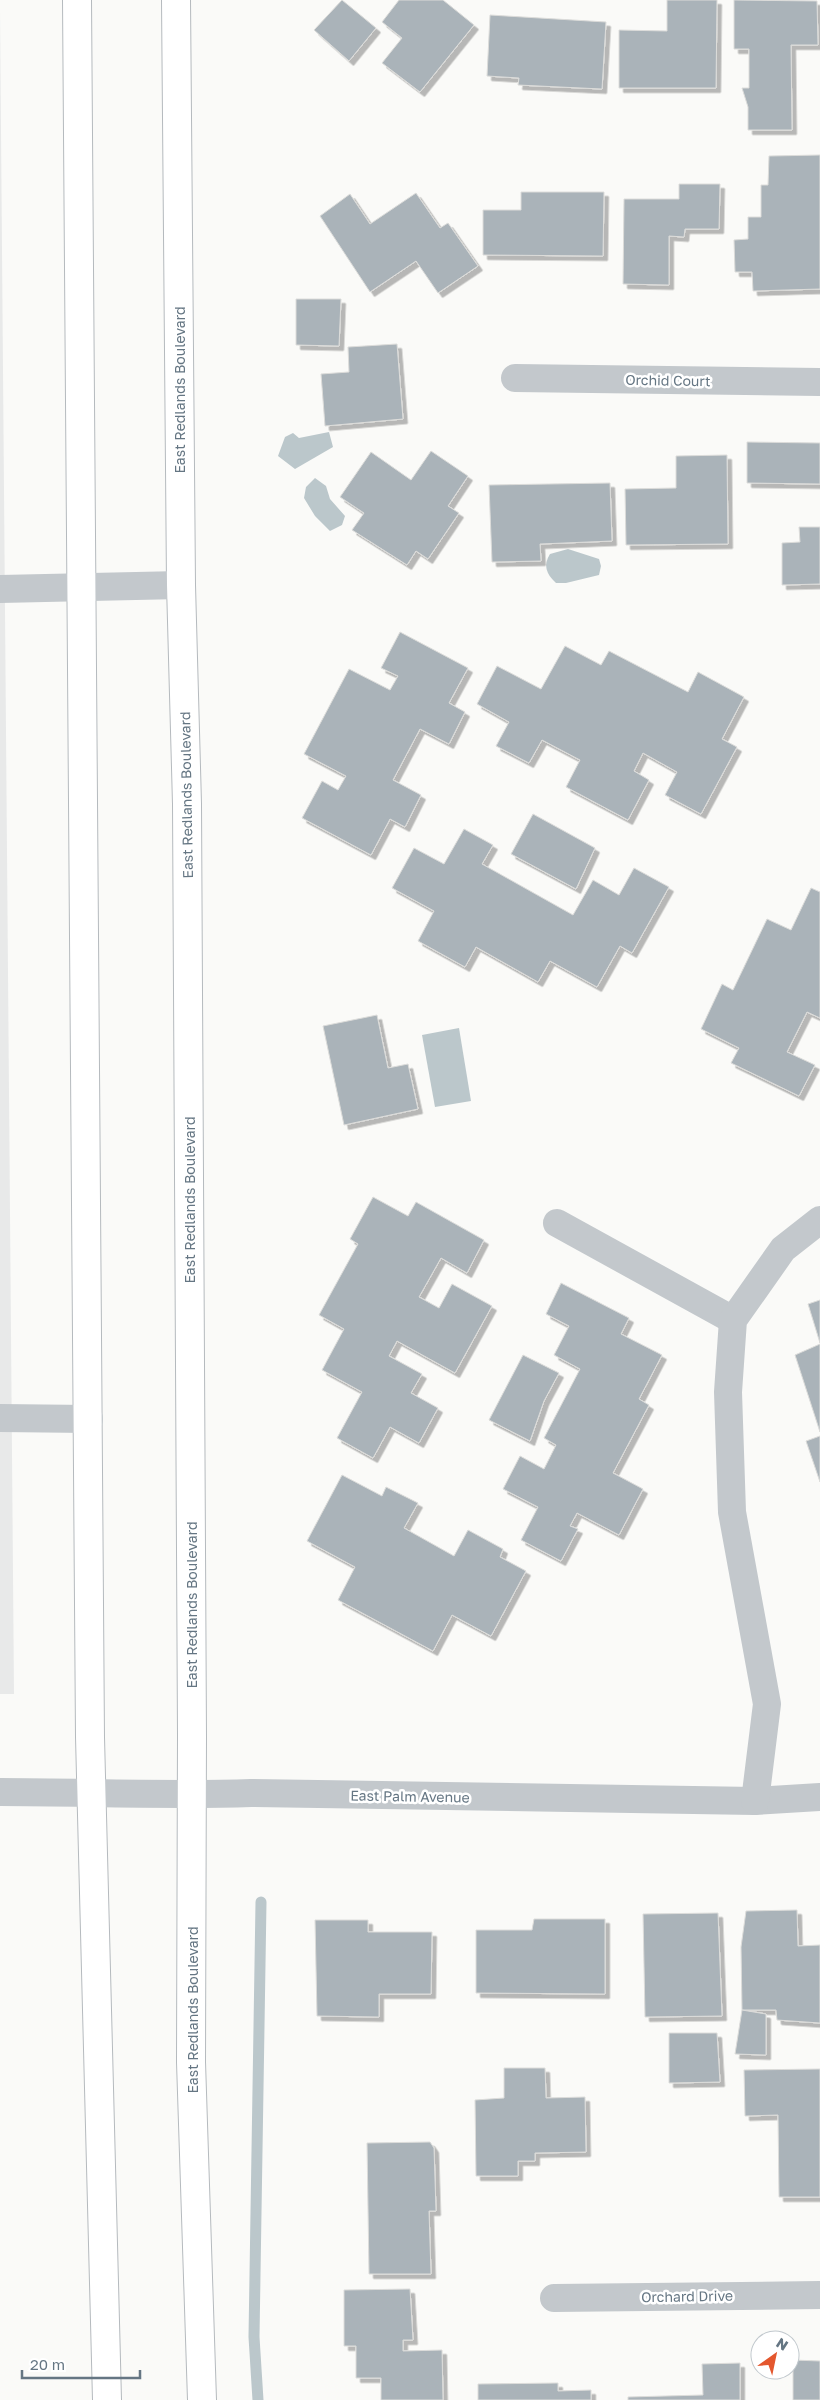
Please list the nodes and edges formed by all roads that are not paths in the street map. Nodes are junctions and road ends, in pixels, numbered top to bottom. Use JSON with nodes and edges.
{"nodes":[{"id":1,"x":77,"y":0,"type":"edge"},
{"id":2,"x":176,"y":0,"type":"edge"},
{"id":3,"x":515,"y":378,"type":"dead end"},
{"id":4,"x":820,"y":382,"type":"edge"},
{"id":5,"x":181,"y":585,"type":"junction"},
{"id":6,"x":82,"y":588,"type":"junction"},
{"id":7,"x":0,"y":589,"type":"edge"},
{"id":8,"x":820,"y":1220,"type":"edge"},
{"id":9,"x":557,"y":1223,"type":"dead end"},
{"id":10,"x":733,"y":1320,"type":"junction"},
{"id":11,"x":0,"y":1418,"type":"edge"},
{"id":12,"x":88,"y":1419,"type":"junction"},
{"id":13,"x":0,"y":1792,"type":"edge"},
{"id":14,"x":91,"y":1792,"type":"junction"},
{"id":15,"x":192,"y":1795,"type":"junction"},
{"id":16,"x":820,"y":1798,"type":"edge"},
{"id":17,"x":755,"y":1801,"type":"junction"},
{"id":18,"x":820,"y":2294,"type":"edge"},
{"id":19,"x":554,"y":2298,"type":"dead end"},
{"id":20,"x":107,"y":2400,"type":"edge"},
{"id":21,"x":202,"y":2400,"type":"edge"}],
"edges":[{"from":1,"to":6,"type":"main road"},
{"from":2,"to":5,"type":"main road","name":"East Redlands Boulevard"},
{"from":3,"to":4,"type":"street","name":"Orchid Court"},
{"from":5,"to":6,"type":"street"},
{"from":5,"to":15,"type":"main road","name":"East Redlands Boulevard"},
{"from":6,"to":7,"type":"street"},
{"from":6,"to":12,"type":"main road"},
{"from":8,"to":10,"type":"street"},
{"from":9,"to":10,"type":"street"},
{"from":10,"to":17,"type":"street"},
{"from":11,"to":12,"type":"street"},
{"from":12,"to":14,"type":"main road"},
{"from":13,"to":14,"type":"street","name":"East Palm Avenue"},
{"from":14,"to":15,"type":"street","name":"East Palm Avenue"},
{"from":14,"to":20,"type":"main road"},
{"from":15,"to":17,"type":"street","name":"East Palm Avenue"},
{"from":15,"to":21,"type":"main road","name":"East Redlands Boulevard"},
{"from":16,"to":17,"type":"street","name":"East Palm Avenue"},
{"from":18,"to":19,"type":"street","name":"Orchard Drive"}]}
